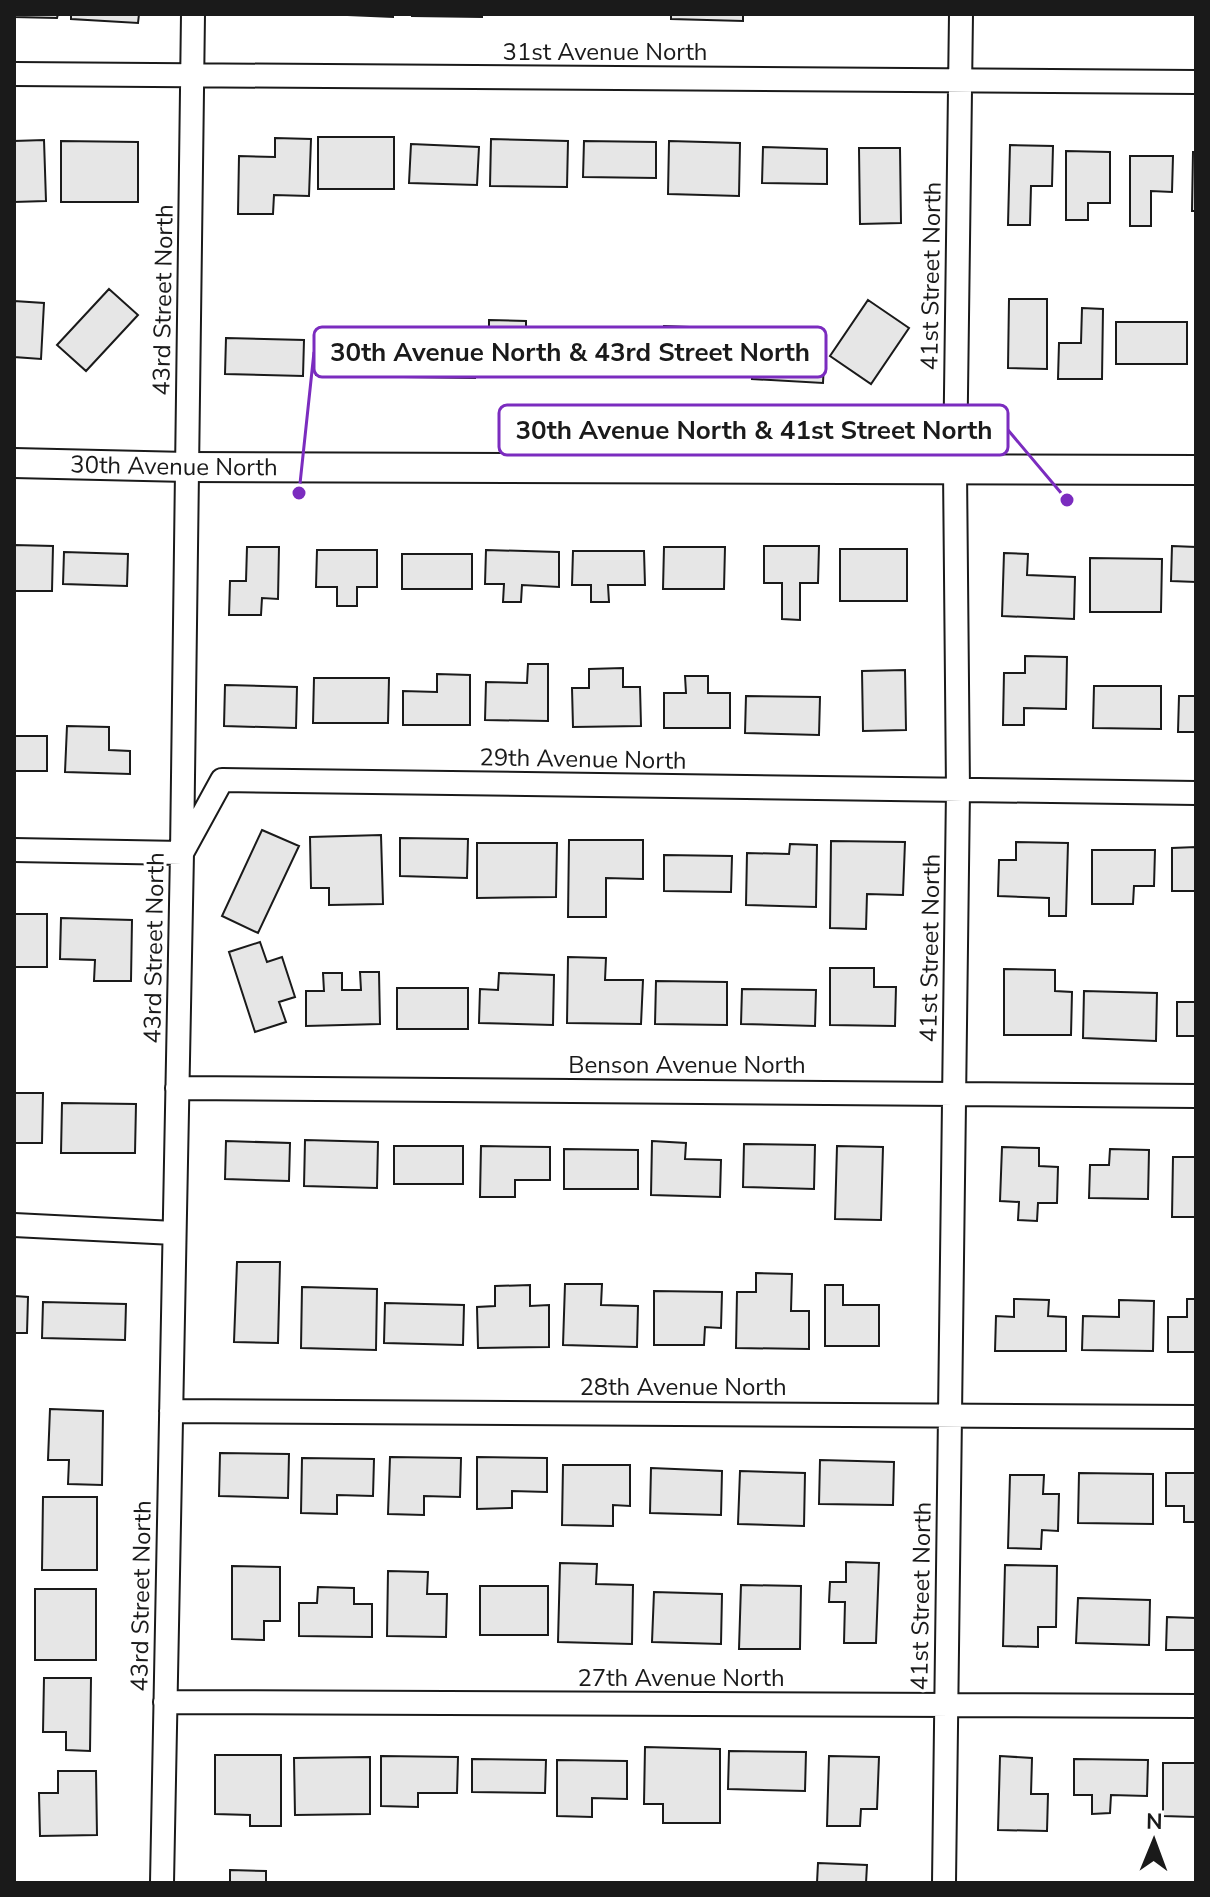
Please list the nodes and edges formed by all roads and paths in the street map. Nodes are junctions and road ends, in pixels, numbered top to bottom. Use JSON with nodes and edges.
{"nodes":[{"id":1,"x":193,"y":14,"type":"edge"},
{"id":2,"x":961,"y":14,"type":"edge"},
{"id":3,"x":14,"y":74,"type":"edge"},
{"id":4,"x":193,"y":76,"type":"junction"},
{"id":5,"x":960,"y":81,"type":"junction"},
{"id":6,"x":1196,"y":82,"type":"edge"},
{"id":7,"x":14,"y":463,"type":"edge"},
{"id":8,"x":187,"y":467,"type":"junction"},
{"id":9,"x":955,"y":469,"type":"junction"},
{"id":10,"x":1196,"y":470,"type":"edge"},
{"id":11,"x":958,"y":790,"type":"junction"},
{"id":12,"x":1196,"y":793,"type":"edge"},
{"id":13,"x":14,"y":850,"type":"edge"},
{"id":14,"x":182,"y":853,"type":"junction"},
{"id":15,"x":177,"y":1088,"type":"junction"},
{"id":16,"x":954,"y":1093,"type":"junction"},
{"id":17,"x":1196,"y":1096,"type":"edge"},
{"id":18,"x":14,"y":1225,"type":"edge"},
{"id":19,"x":174,"y":1233,"type":"junction"},
{"id":20,"x":171,"y":1411,"type":"junction"},
{"id":21,"x":950,"y":1414,"type":"junction"},
{"id":22,"x":1196,"y":1417,"type":"edge"},
{"id":23,"x":165,"y":1702,"type":"junction"},
{"id":24,"x":946,"y":1704,"type":"junction"},
{"id":25,"x":1196,"y":1706,"type":"edge"},
{"id":26,"x":162,"y":1883,"type":"edge"},
{"id":27,"x":944,"y":1883,"type":"edge"}],
"edges":[{"from":1,"to":4,"type":"street","name":"43rd Street North"},
{"from":2,"to":5,"type":"street","name":"41st Street North"},
{"from":3,"to":4,"type":"street","name":"31st Avenue North"},
{"from":4,"to":5,"type":"street","name":"31st Avenue North"},
{"from":4,"to":8,"type":"street","name":"43rd Street North"},
{"from":5,"to":6,"type":"street","name":"31st Avenue North"},
{"from":5,"to":9,"type":"street","name":"41st Street North"},
{"from":7,"to":8,"type":"street","name":"30th Avenue North"},
{"from":8,"to":9,"type":"street","name":"30th Avenue North"},
{"from":8,"to":14,"type":"street","name":"43rd Street North"},
{"from":9,"to":10,"type":"street","name":"30th Avenue North"},
{"from":9,"to":11,"type":"street","name":"41st Street North"},
{"from":11,"to":12,"type":"street","name":"29th Avenue North"},
{"from":11,"to":14,"type":"street","name":"29th Avenue North"},
{"from":11,"to":16,"type":"street","name":"41st Street North"},
{"from":13,"to":14,"type":"street"},
{"from":14,"to":15,"type":"street","name":"43rd Street North"},
{"from":15,"to":16,"type":"street","name":"Benson Avenue North"},
{"from":15,"to":19,"type":"street","name":"43rd Street North"},
{"from":16,"to":17,"type":"street","name":"Benson Avenue North"},
{"from":16,"to":21,"type":"street","name":"41st Street North"},
{"from":18,"to":19,"type":"street"},
{"from":19,"to":20,"type":"street","name":"43rd Street North"},
{"from":20,"to":21,"type":"street","name":"28th Avenue North"},
{"from":20,"to":23,"type":"street","name":"43rd Street North"},
{"from":21,"to":22,"type":"street","name":"28th Avenue North"},
{"from":21,"to":24,"type":"street","name":"41st Street North"},
{"from":23,"to":24,"type":"street","name":"27th Avenue North"},
{"from":23,"to":26,"type":"street","name":"43rd Street North"},
{"from":24,"to":25,"type":"street","name":"27th Avenue North"},
{"from":24,"to":27,"type":"street","name":"41st Street North"}]}
